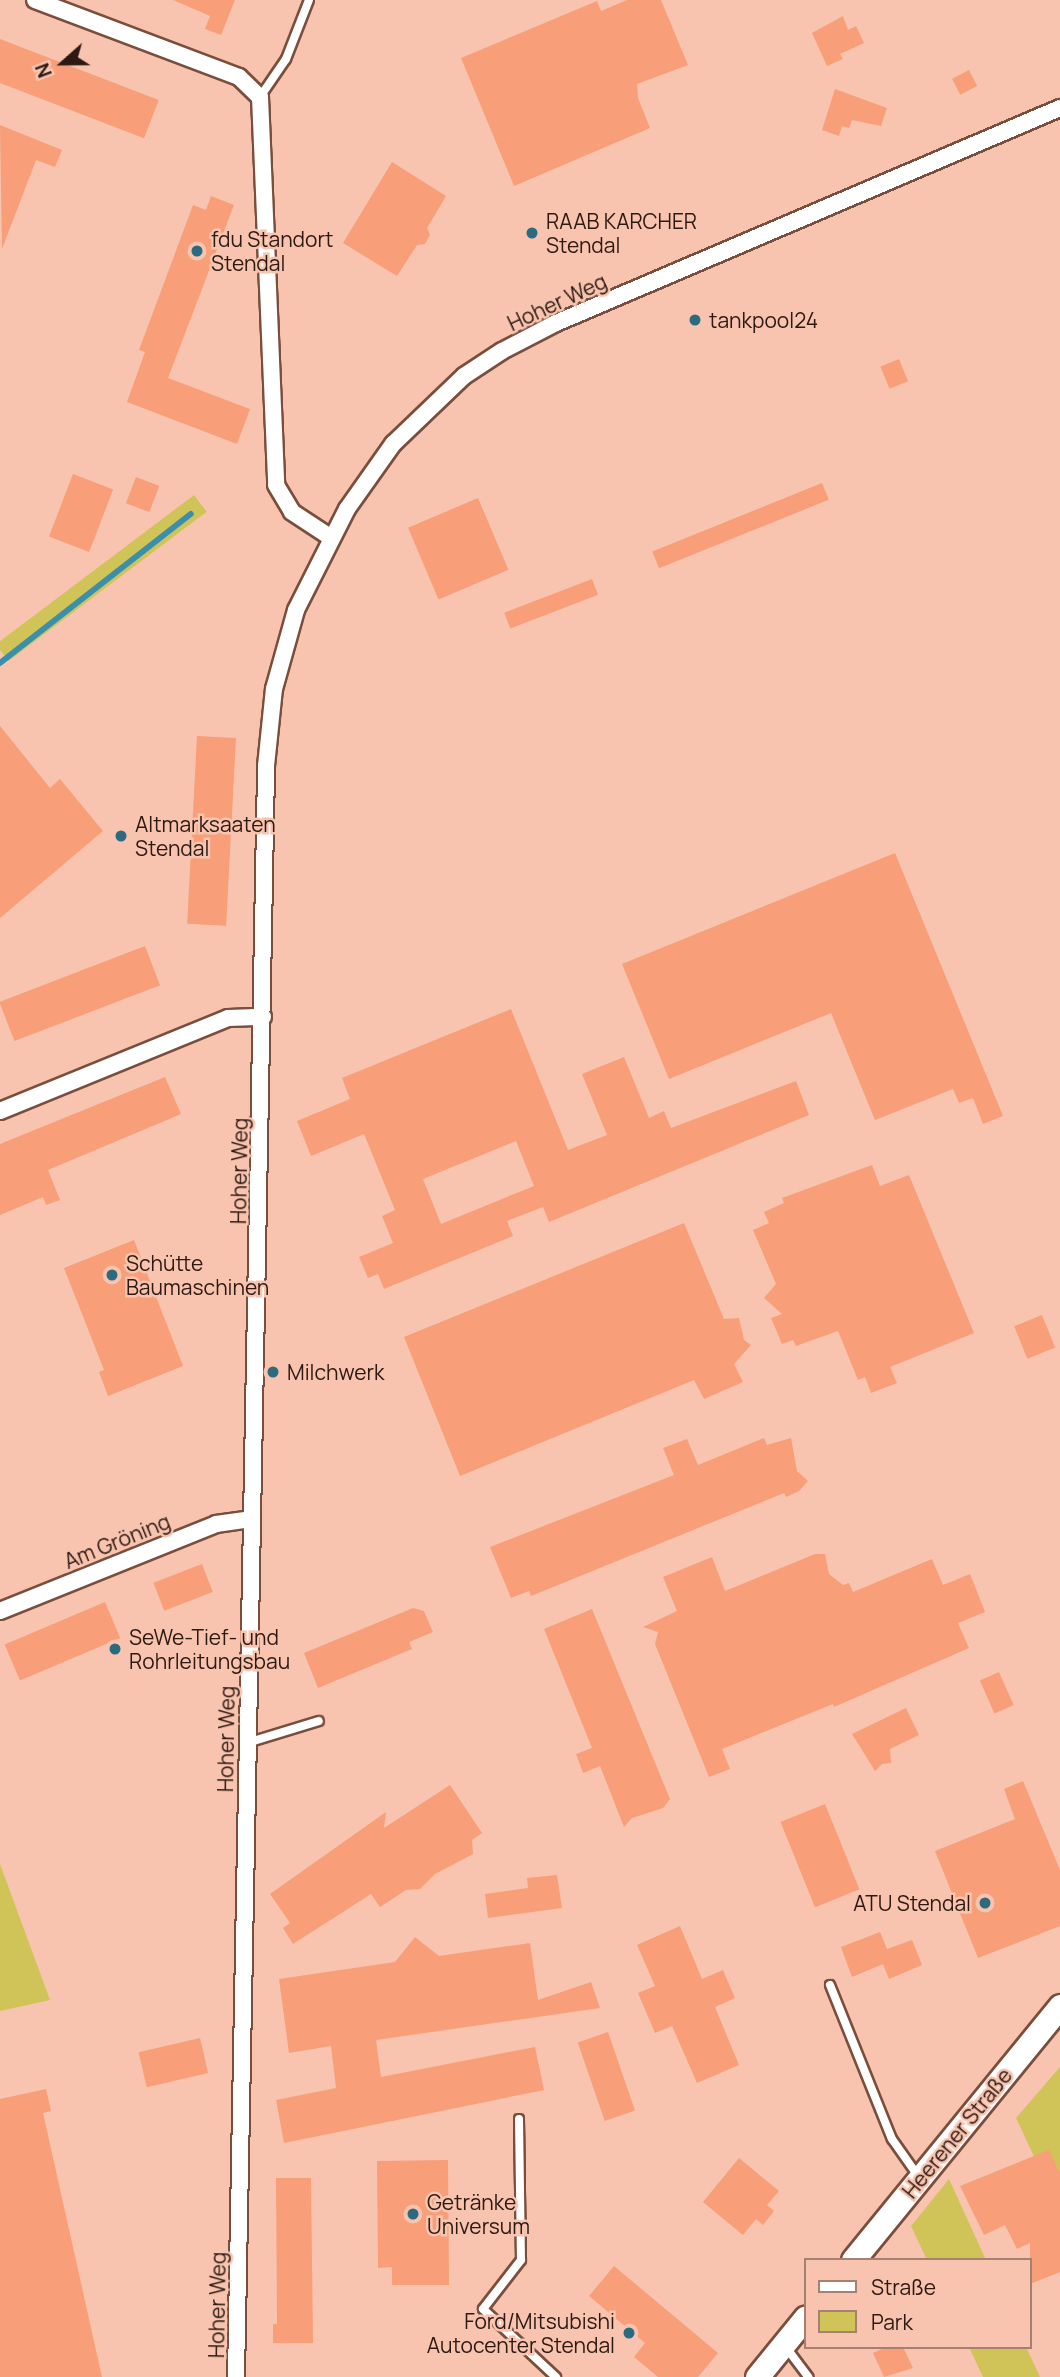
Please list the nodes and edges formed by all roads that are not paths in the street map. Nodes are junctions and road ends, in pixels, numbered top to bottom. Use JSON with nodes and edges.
{"nodes":[{"id":1,"x":35,"y":0,"type":"edge"},
{"id":2,"x":309,"y":0,"type":"edge"},
{"id":3,"x":260,"y":97,"type":"junction"},
{"id":4,"x":1060,"y":108,"type":"edge"},
{"id":5,"x":330,"y":537,"type":"junction"},
{"id":6,"x":263,"y":1017,"type":"junction"},
{"id":7,"x":0,"y":1111,"type":"edge"},
{"id":8,"x":251,"y":1519,"type":"junction"},
{"id":9,"x":0,"y":1611,"type":"edge"},
{"id":10,"x":319,"y":1721,"type":"dead end"},
{"id":11,"x":247,"y":1742,"type":"junction"},
{"id":12,"x":830,"y":1985,"type":"dead end"},
{"id":13,"x":1060,"y":2006,"type":"edge"},
{"id":14,"x":519,"y":2119,"type":"dead end"},
{"id":15,"x":920,"y":2178,"type":"junction"},
{"id":16,"x":855,"y":2258,"type":"edge"},
{"id":17,"x":804,"y":2320,"type":"edge"},
{"id":18,"x":784,"y":2345,"type":"junction"},
{"id":19,"x":236,"y":2377,"type":"edge"},
{"id":20,"x":556,"y":2377,"type":"edge"},
{"id":21,"x":757,"y":2377,"type":"edge"},
{"id":22,"x":808,"y":2377,"type":"edge"}],
"edges":[{"from":1,"to":3,"type":"street"},
{"from":2,"to":3,"type":"lane"},
{"from":3,"to":5,"type":"street"},
{"from":4,"to":5,"type":"street","name":"Hoher Weg"},
{"from":5,"to":6,"type":"street","name":"Hoher Weg"},
{"from":6,"to":7,"type":"street"},
{"from":6,"to":8,"type":"street","name":"Hoher Weg"},
{"from":8,"to":9,"type":"street","name":"Am Gröning"},
{"from":8,"to":11,"type":"street","name":"Hoher Weg"},
{"from":10,"to":11,"type":"lane"},
{"from":11,"to":19,"type":"street","name":"Hoher Weg"},
{"from":12,"to":15,"type":"lane"},
{"from":13,"to":15,"type":"main road","name":"Heerener Straße"},
{"from":14,"to":20,"type":"lane"},
{"from":15,"to":16,"type":"main road","name":"Heerener Straße"},
{"from":17,"to":18,"type":"main road"},
{"from":18,"to":21,"type":"main road"},
{"from":18,"to":22,"type":"lane"}]}
